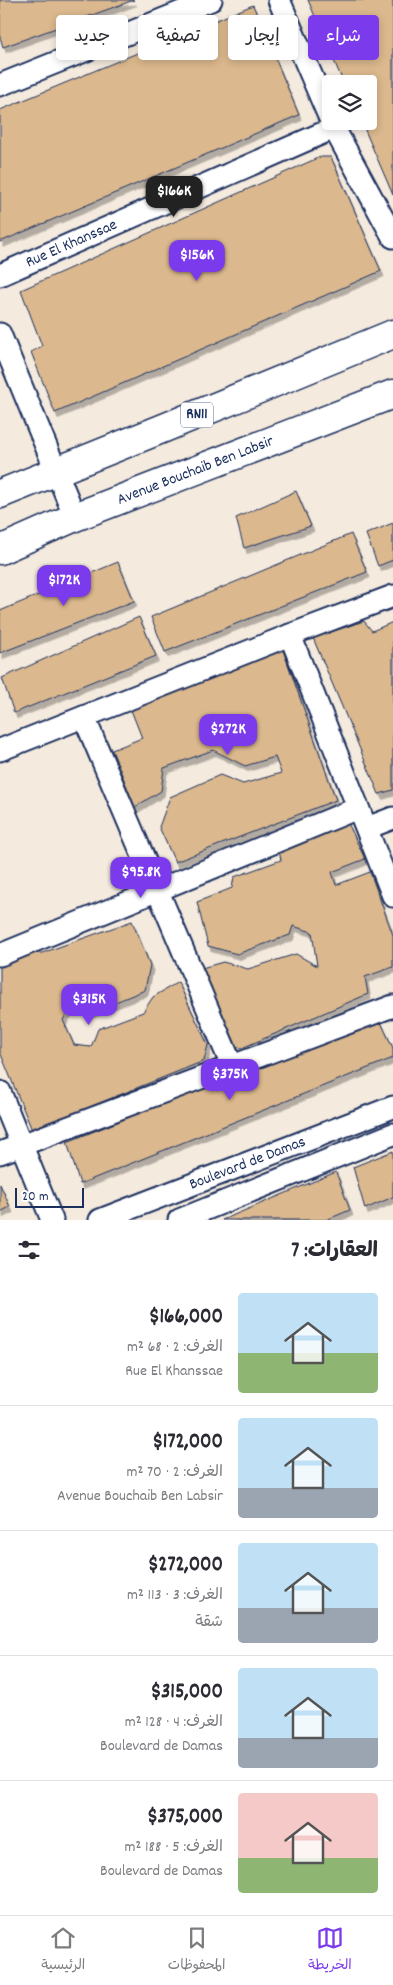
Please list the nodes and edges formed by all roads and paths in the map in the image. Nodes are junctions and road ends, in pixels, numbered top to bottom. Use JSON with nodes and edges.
{"nodes":[{"id":1,"x":211,"y":0,"type":"edge"},
{"id":2,"x":279,"y":0,"type":"edge"},
{"id":3,"x":0,"y":86,"type":"edge"},
{"id":4,"x":322,"y":100,"type":"edge"},
{"id":5,"x":329,"y":130,"type":"edge"},
{"id":6,"x":335,"y":130,"type":"edge"},
{"id":7,"x":393,"y":237,"type":"edge"},
{"id":8,"x":0,"y":275,"type":"edge"},
{"id":9,"x":0,"y":334,"type":"edge"},
{"id":10,"x":393,"y":334,"type":"edge"},
{"id":11,"x":393,"y":394,"type":"edge"},
{"id":12,"x":56,"y":470,"type":"junction"},
{"id":13,"x":0,"y":494,"type":"edge"},
{"id":14,"x":75,"y":517,"type":"junction"},
{"id":15,"x":0,"y":550,"type":"edge"},
{"id":16,"x":393,"y":596,"type":"edge"},
{"id":17,"x":290,"y":635,"type":"junction"},
{"id":18,"x":84,"y":717,"type":"junction"},
{"id":19,"x":0,"y":750,"type":"edge"},
{"id":20,"x":358,"y":808,"type":"junction"},
{"id":21,"x":393,"y":818,"type":"edge"},
{"id":22,"x":367,"y":828,"type":"junction"},
{"id":23,"x":157,"y":891,"type":"junction"},
{"id":24,"x":393,"y":896,"type":"edge"},
{"id":25,"x":0,"y":954,"type":"edge"},
{"id":26,"x":393,"y":1006,"type":"edge"},
{"id":27,"x":232,"y":1066,"type":"junction"},
{"id":28,"x":0,"y":1092,"type":"edge"},
{"id":29,"x":393,"y":1107,"type":"edge"},
{"id":30,"x":393,"y":1134,"type":"edge"},
{"id":31,"x":20,"y":1145,"type":"junction"},
{"id":32,"x":0,"y":1153,"type":"edge"},
{"id":33,"x":52,"y":1220,"type":"edge"},
{"id":34,"x":100,"y":1220,"type":"edge"},
{"id":35,"x":179,"y":1220,"type":"edge"}],
"edges":[{"from":1,"to":3,"type":"street"},
{"from":2,"to":4,"type":"street"},
{"from":5,"to":8,"type":"street","name":"Rue El Khanssae"},
{"from":6,"to":7,"type":"street"},
{"from":9,"to":12,"type":"street"},
{"from":10,"to":12,"type":"main road","number":"RN11"},
{"from":11,"to":14,"type":"main road","name":"Avenue Bouchaib Ben Labsir"},
{"from":12,"to":13,"type":"main road","number":"RN11"},
{"from":12,"to":14,"type":"street"},
{"from":14,"to":15,"type":"main road","name":"Avenue Bouchaib Ben Labsir"},
{"from":16,"to":17,"type":"street"},
{"from":17,"to":18,"type":"street"},
{"from":17,"to":20,"type":"street"},
{"from":18,"to":19,"type":"street"},
{"from":18,"to":23,"type":"street"},
{"from":20,"to":22,"type":"street"},
{"from":20,"to":23,"type":"street"},
{"from":21,"to":22,"type":"street"},
{"from":22,"to":24,"type":"street"},
{"from":23,"to":25,"type":"street"},
{"from":23,"to":27,"type":"street"},
{"from":26,"to":27,"type":"street"},
{"from":27,"to":31,"type":"street"},
{"from":28,"to":31,"type":"street"},
{"from":29,"to":34,"type":"street","name":"Boulevard de Damas"},
{"from":30,"to":35,"type":"street","name":"Boulevard de Damas"},
{"from":31,"to":32,"type":"street"},
{"from":31,"to":33,"type":"street"}]}
